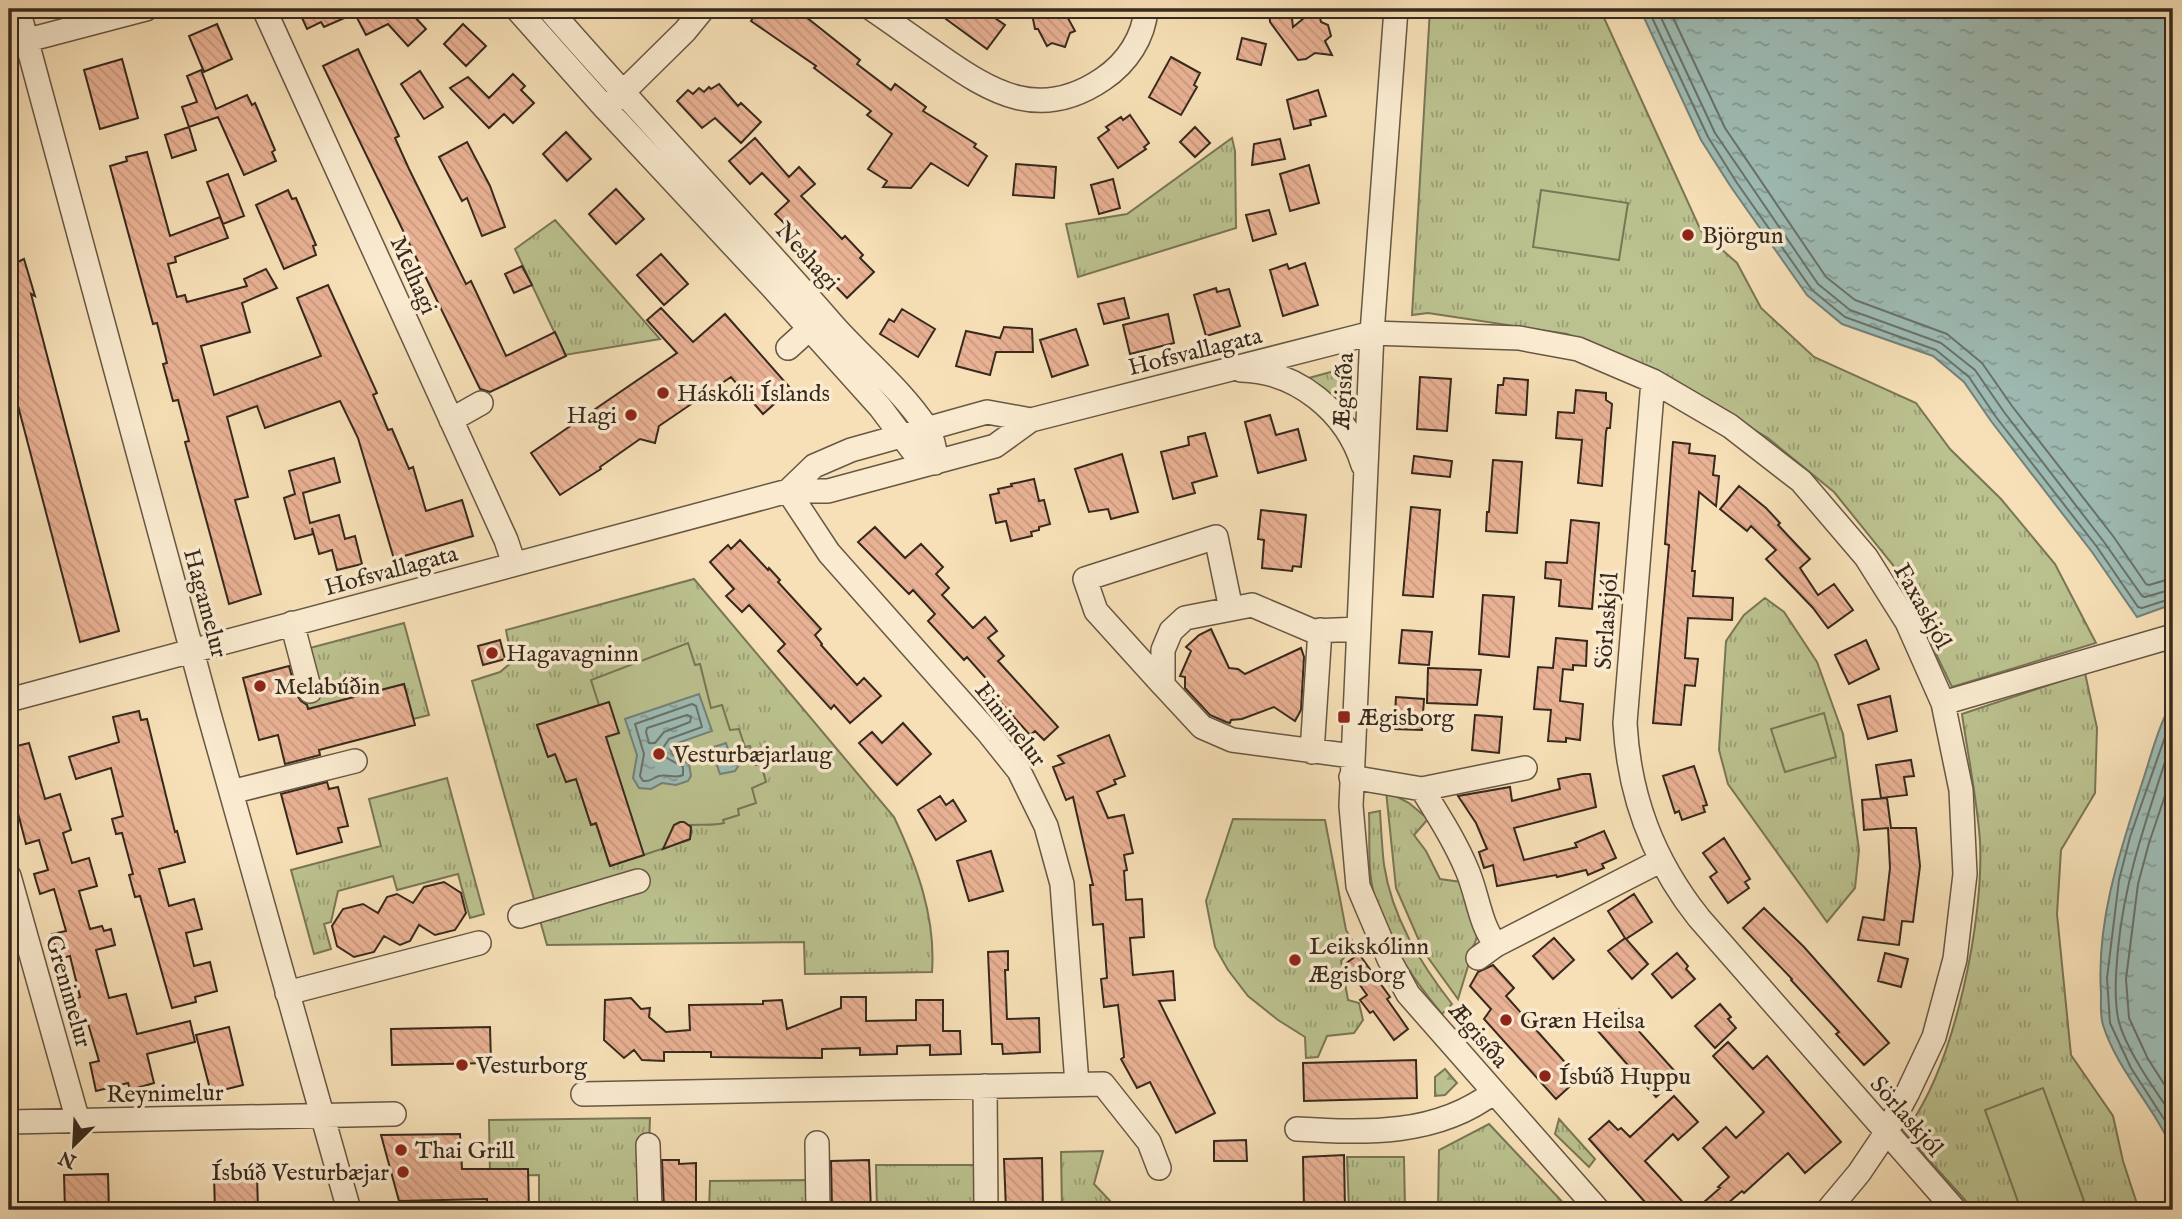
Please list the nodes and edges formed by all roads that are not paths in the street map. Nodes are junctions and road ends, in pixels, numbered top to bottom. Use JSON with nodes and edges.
{"nodes":[{"id":1,"x":18,"y":9,"type":"edge"},
{"id":2,"x":146,"y":9,"type":"edge"},
{"id":3,"x":264,"y":9,"type":"edge"},
{"id":4,"x":517,"y":9,"type":"edge"},
{"id":5,"x":549,"y":9,"type":"edge"},
{"id":6,"x":703,"y":9,"type":"edge"},
{"id":7,"x":873,"y":9,"type":"edge"},
{"id":8,"x":1146,"y":9,"type":"edge"},
{"id":9,"x":1396,"y":9,"type":"edge"},
{"id":10,"x":17,"y":43,"type":"edge"},
{"id":11,"x":614,"y":101,"type":"junction"},
{"id":12,"x":809,"y":329,"type":"junction"},
{"id":13,"x":1372,"y":333,"type":"junction"},
{"id":14,"x":788,"y":348,"type":"dead end"},
{"id":15,"x":1227,"y":370,"type":"junction"},
{"id":16,"x":1653,"y":381,"type":"junction"},
{"id":17,"x":481,"y":404,"type":"dead end"},
{"id":18,"x":452,"y":420,"type":"junction"},
{"id":19,"x":1031,"y":420,"type":"junction"},
{"id":20,"x":928,"y":429,"type":"junction"},
{"id":21,"x":902,"y":437,"type":"junction"},
{"id":22,"x":932,"y":464,"type":"junction"},
{"id":23,"x":1365,"y":471,"type":"junction"},
{"id":24,"x":788,"y":491,"type":"junction"},
{"id":25,"x":514,"y":564,"type":"junction"},
{"id":26,"x":1231,"y":610,"type":"junction"},
{"id":27,"x":292,"y":623,"type":"junction"},
{"id":28,"x":1359,"y":629,"type":"junction"},
{"id":29,"x":1320,"y":630,"type":"junction"},
{"id":30,"x":2173,"y":636,"type":"edge"},
{"id":31,"x":192,"y":651,"type":"junction"},
{"id":32,"x":1163,"y":685,"type":"junction"},
{"id":33,"x":310,"y":691,"type":"dead end"},
{"id":34,"x":9,"y":701,"type":"edge"},
{"id":35,"x":1943,"y":703,"type":"junction"},
{"id":36,"x":1312,"y":752,"type":"junction"},
{"id":37,"x":355,"y":761,"type":"dead end"},
{"id":38,"x":1352,"y":767,"type":"junction"},
{"id":39,"x":1525,"y":768,"type":"dead end"},
{"id":40,"x":1422,"y":789,"type":"junction"},
{"id":41,"x":231,"y":792,"type":"junction"},
{"id":42,"x":1660,"y":861,"type":"junction"},
{"id":43,"x":9,"y":876,"type":"edge"},
{"id":44,"x":630,"y":877,"type":"dead end"},
{"id":45,"x":520,"y":916,"type":"dead end"},
{"id":46,"x":479,"y":943,"type":"dead end"},
{"id":47,"x":287,"y":993,"type":"junction"},
{"id":48,"x":1077,"y":1084,"type":"junction"},
{"id":49,"x":985,"y":1086,"type":"junction"},
{"id":50,"x":1494,"y":1092,"type":"junction"},
{"id":51,"x":583,"y":1094,"type":"dead end"},
{"id":52,"x":394,"y":1114,"type":"dead end"},
{"id":53,"x":322,"y":1116,"type":"junction"},
{"id":54,"x":78,"y":1121,"type":"junction"},
{"id":55,"x":9,"y":1122,"type":"edge"},
{"id":56,"x":1297,"y":1129,"type":"dead end"},
{"id":57,"x":1886,"y":1133,"type":"junction"},
{"id":58,"x":817,"y":1143,"type":"dead end"},
{"id":59,"x":649,"y":1145,"type":"dead end"},
{"id":60,"x":1159,"y":1168,"type":"dead end"},
{"id":61,"x":349,"y":1210,"type":"edge"},
{"id":62,"x":650,"y":1210,"type":"edge"},
{"id":63,"x":818,"y":1210,"type":"edge"},
{"id":64,"x":986,"y":1210,"type":"edge"},
{"id":65,"x":1598,"y":1210,"type":"edge"},
{"id":66,"x":1828,"y":1210,"type":"edge"},
{"id":67,"x":1955,"y":1210,"type":"edge"}],
"edges":[{"from":1,"to":10,"type":"street","name":"Hagamelur"},
{"from":2,"to":10,"type":"street"},
{"from":3,"to":18,"type":"street","name":"Melhagi"},
{"from":4,"to":11,"type":"street","name":"Neshagi"},
{"from":5,"to":11,"type":"street","name":"Neshagi"},
{"from":6,"to":11,"type":"street"},
{"from":7,"to":8,"type":"street"},
{"from":9,"to":13,"type":"street","name":"Ægisíða"},
{"from":10,"to":31,"type":"street","name":"Hagamelur"},
{"from":11,"to":12,"type":"street","name":"Neshagi"},
{"from":11,"to":20,"type":"street","name":"Neshagi"},
{"from":12,"to":14,"type":"street"},
{"from":12,"to":21,"type":"street","name":"Neshagi"},
{"from":13,"to":15,"type":"street","name":"Hofsvallagata"},
{"from":13,"to":16,"type":"street","name":"Faxaskjól"},
{"from":13,"to":23,"type":"street","name":"Ægisíða"},
{"from":15,"to":19,"type":"street","name":"Hofsvallagata"},
{"from":15,"to":23,"type":"street"},
{"from":16,"to":35,"type":"street","name":"Faxaskjól"},
{"from":16,"to":42,"type":"street","name":"Sörlaskjól"},
{"from":17,"to":18,"type":"street"},
{"from":18,"to":25,"type":"street","name":"Melhagi"},
{"from":19,"to":20,"type":"street","name":"Hofsvallagata"},
{"from":19,"to":22,"type":"street","name":"Hofsvallagata"},
{"from":20,"to":21,"type":"street","name":"Hofsvallagata"},
{"from":20,"to":22,"type":"street","name":"Neshagi"},
{"from":21,"to":22,"type":"street","name":"Neshagi"},
{"from":21,"to":24,"type":"street","name":"Hofsvallagata"},
{"from":22,"to":24,"type":"street","name":"Hofsvallagata"},
{"from":23,"to":28,"type":"street","name":"Ægisíða"},
{"from":24,"to":25,"type":"street","name":"Hofsvallagata"},
{"from":24,"to":48,"type":"street","name":"Einimelur"},
{"from":25,"to":27,"type":"street","name":"Hofsvallagata"},
{"from":26,"to":29,"type":"street"},
{"from":26,"to":32,"type":"street"},
{"from":26,"to":32,"type":"street"},
{"from":27,"to":31,"type":"street","name":"Hofsvallagata"},
{"from":27,"to":33,"type":"street"},
{"from":28,"to":29,"type":"street"},
{"from":28,"to":38,"type":"street","name":"Ægisíða"},
{"from":29,"to":36,"type":"street"},
{"from":30,"to":35,"type":"street"},
{"from":31,"to":34,"type":"street","name":"Hofsvallagata"},
{"from":31,"to":41,"type":"street","name":"Hagamelur"},
{"from":32,"to":36,"type":"street"},
{"from":35,"to":57,"type":"street","name":"Faxaskjól"},
{"from":36,"to":38,"type":"street"},
{"from":37,"to":41,"type":"street"},
{"from":38,"to":40,"type":"street"},
{"from":38,"to":50,"type":"street","name":"Ægisíða"},
{"from":39,"to":40,"type":"street"},
{"from":40,"to":42,"type":"street"},
{"from":41,"to":47,"type":"street","name":"Hagamelur"},
{"from":42,"to":57,"type":"street","name":"Sörlaskjól"},
{"from":43,"to":54,"type":"street","name":"Grenimelur"},
{"from":44,"to":45,"type":"street"},
{"from":46,"to":47,"type":"street"},
{"from":47,"to":53,"type":"street","name":"Hagamelur"},
{"from":48,"to":49,"type":"street"},
{"from":48,"to":60,"type":"street"},
{"from":49,"to":51,"type":"street"},
{"from":49,"to":64,"type":"street"},
{"from":50,"to":56,"type":"street","name":"Ægisíða"},
{"from":50,"to":65,"type":"street","name":"Ægisíða"},
{"from":52,"to":53,"type":"street","name":"Reynimelur"},
{"from":53,"to":54,"type":"street","name":"Reynimelur"},
{"from":53,"to":61,"type":"street","name":"Hagamelur"},
{"from":54,"to":55,"type":"street","name":"Reynimelur"},
{"from":57,"to":66,"type":"street","name":"Faxaskjól"},
{"from":57,"to":67,"type":"street","name":"Sörlaskjól"},
{"from":58,"to":63,"type":"street"},
{"from":59,"to":62,"type":"street"}]}
